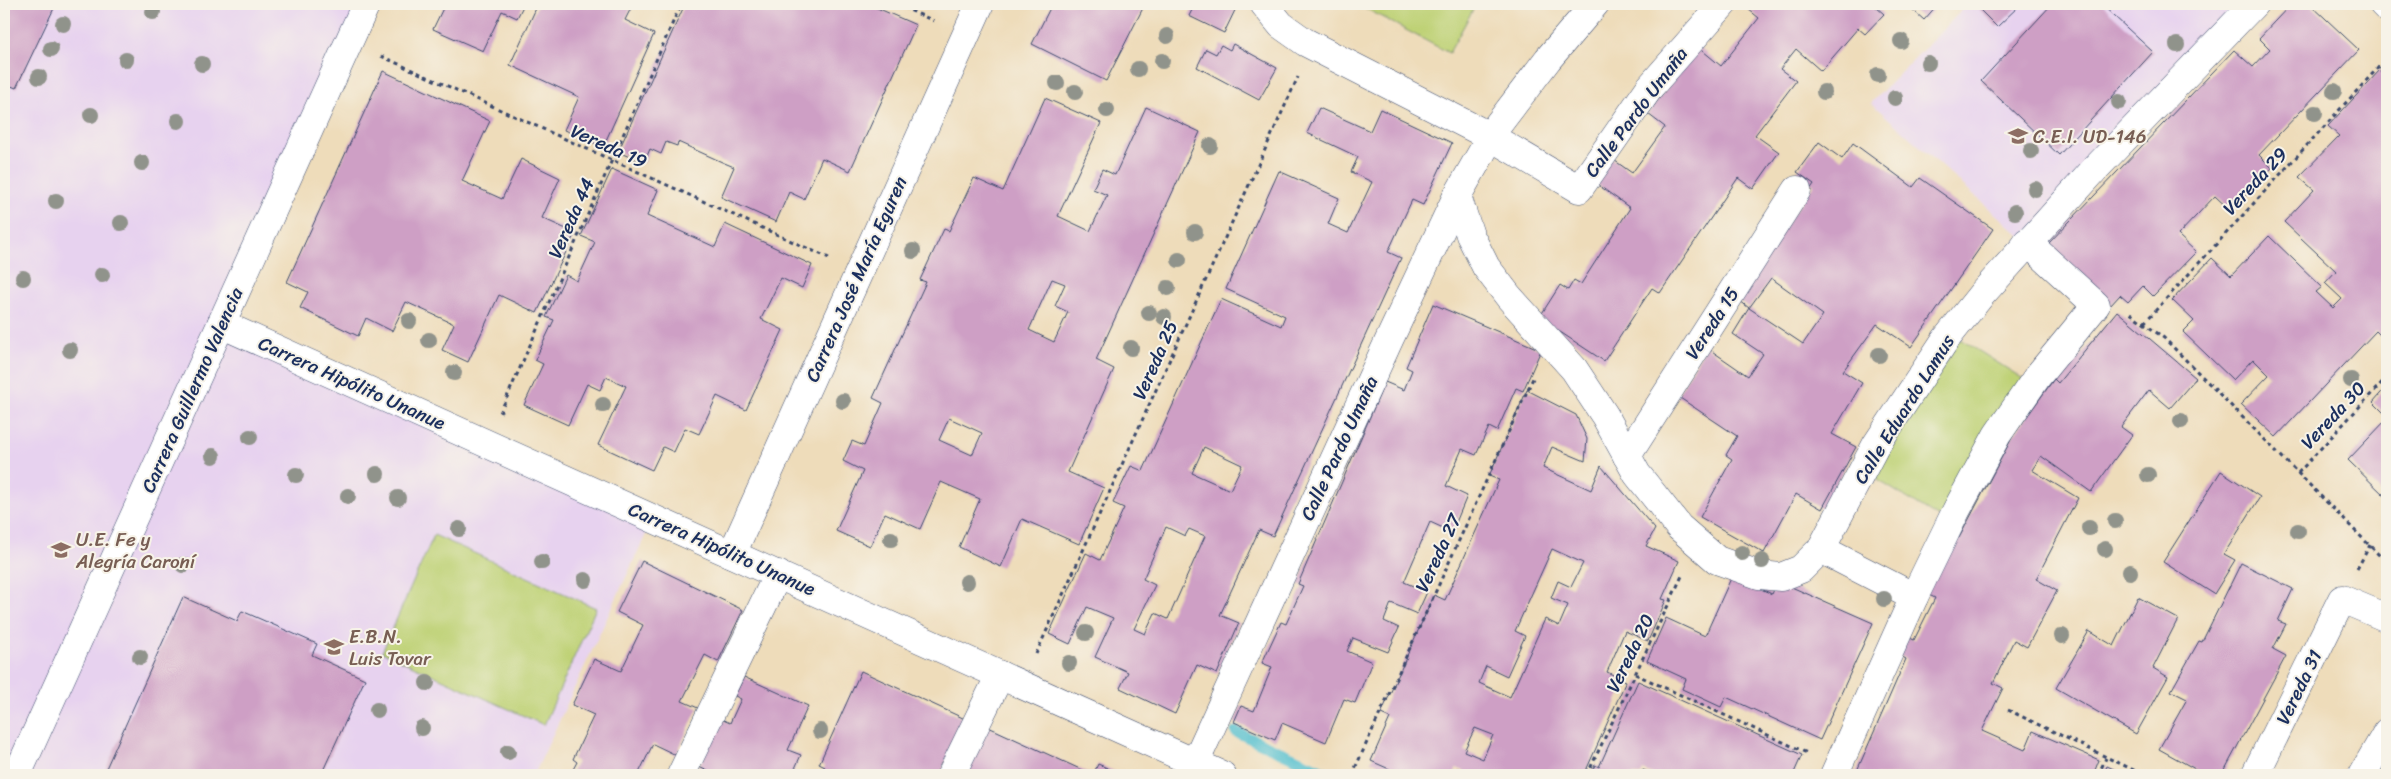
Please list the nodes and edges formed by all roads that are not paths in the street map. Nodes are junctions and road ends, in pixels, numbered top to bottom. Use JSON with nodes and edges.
{"nodes":[{"id":1,"x":366,"y":4,"type":"edge"},
{"id":2,"x":980,"y":4,"type":"edge"},
{"id":3,"x":1264,"y":4,"type":"edge"},
{"id":4,"x":1595,"y":4,"type":"edge"},
{"id":5,"x":1723,"y":4,"type":"edge"},
{"id":6,"x":2254,"y":4,"type":"edge"},
{"id":7,"x":2383,"y":4,"type":"edge"},
{"id":8,"x":2387,"y":8,"type":"edge"},
{"id":9,"x":1491,"y":136,"type":"junction"},
{"id":10,"x":1797,"y":190,"type":"dead end"},
{"id":11,"x":1457,"y":196,"type":"junction"},
{"id":12,"x":2027,"y":242,"type":"junction"},
{"id":13,"x":221,"y":324,"type":"junction"},
{"id":14,"x":1627,"y":456,"type":"junction"},
{"id":15,"x":1821,"y":549,"type":"junction"},
{"id":16,"x":732,"y":554,"type":"junction"},
{"id":17,"x":778,"y":574,"type":"junction"},
{"id":18,"x":1914,"y":597,"type":"junction"},
{"id":19,"x":2387,"y":618,"type":"edge"},
{"id":20,"x":1011,"y":680,"type":"junction"},
{"id":21,"x":2387,"y":732,"type":"edge"},
{"id":22,"x":1195,"y":763,"type":"junction"},
{"id":23,"x":1836,"y":771,"type":"edge"},
{"id":24,"x":17,"y":775,"type":"edge"},
{"id":25,"x":681,"y":775,"type":"edge"},
{"id":26,"x":951,"y":775,"type":"edge"},
{"id":27,"x":1222,"y":775,"type":"edge"},
{"id":28,"x":2255,"y":775,"type":"edge"},
{"id":29,"x":2362,"y":775,"type":"edge"}],
"edges":[{"from":1,"to":13,"type":"street","name":"Carrera Guillermo Valencia"},
{"from":2,"to":16,"type":"street","name":"Carrera José María Eguren"},
{"from":3,"to":9,"type":"street"},
{"from":4,"to":9,"type":"street","name":"Calle Pardo Umaña"},
{"from":5,"to":9,"type":"street","name":"Calle Pardo Umaña"},
{"from":6,"to":12,"type":"street","name":"Calle Eduardo Lamus"},
{"from":7,"to":8,"type":"street"},
{"from":9,"to":11,"type":"street","name":"Calle Pardo Umaña"},
{"from":10,"to":14,"type":"street","name":"Vereda 15"},
{"from":11,"to":14,"type":"street","name":"Calle Eduardo Lamus"},
{"from":11,"to":22,"type":"street","name":"Calle Pardo Umaña"},
{"from":12,"to":15,"type":"street","name":"Calle Eduardo Lamus"},
{"from":12,"to":18,"type":"street"},
{"from":13,"to":16,"type":"street","name":"Carrera Hipólito Unanue"},
{"from":13,"to":24,"type":"street","name":"Carrera Guillermo Valencia"},
{"from":14,"to":15,"type":"street","name":"Calle Eduardo Lamus"},
{"from":15,"to":18,"type":"street"},
{"from":16,"to":17,"type":"street","name":"Carrera Hipólito Unanue"},
{"from":17,"to":20,"type":"street","name":"Carrera Hipólito Unanue"},
{"from":17,"to":25,"type":"street"},
{"from":18,"to":23,"type":"street"},
{"from":19,"to":28,"type":"street","name":"Vereda 31"},
{"from":20,"to":22,"type":"street","name":"Carrera Hipólito Unanue"},
{"from":20,"to":26,"type":"street"},
{"from":21,"to":29,"type":"street"},
{"from":22,"to":27,"type":"street","name":"Carrera Hipólito Unanue"}]}
